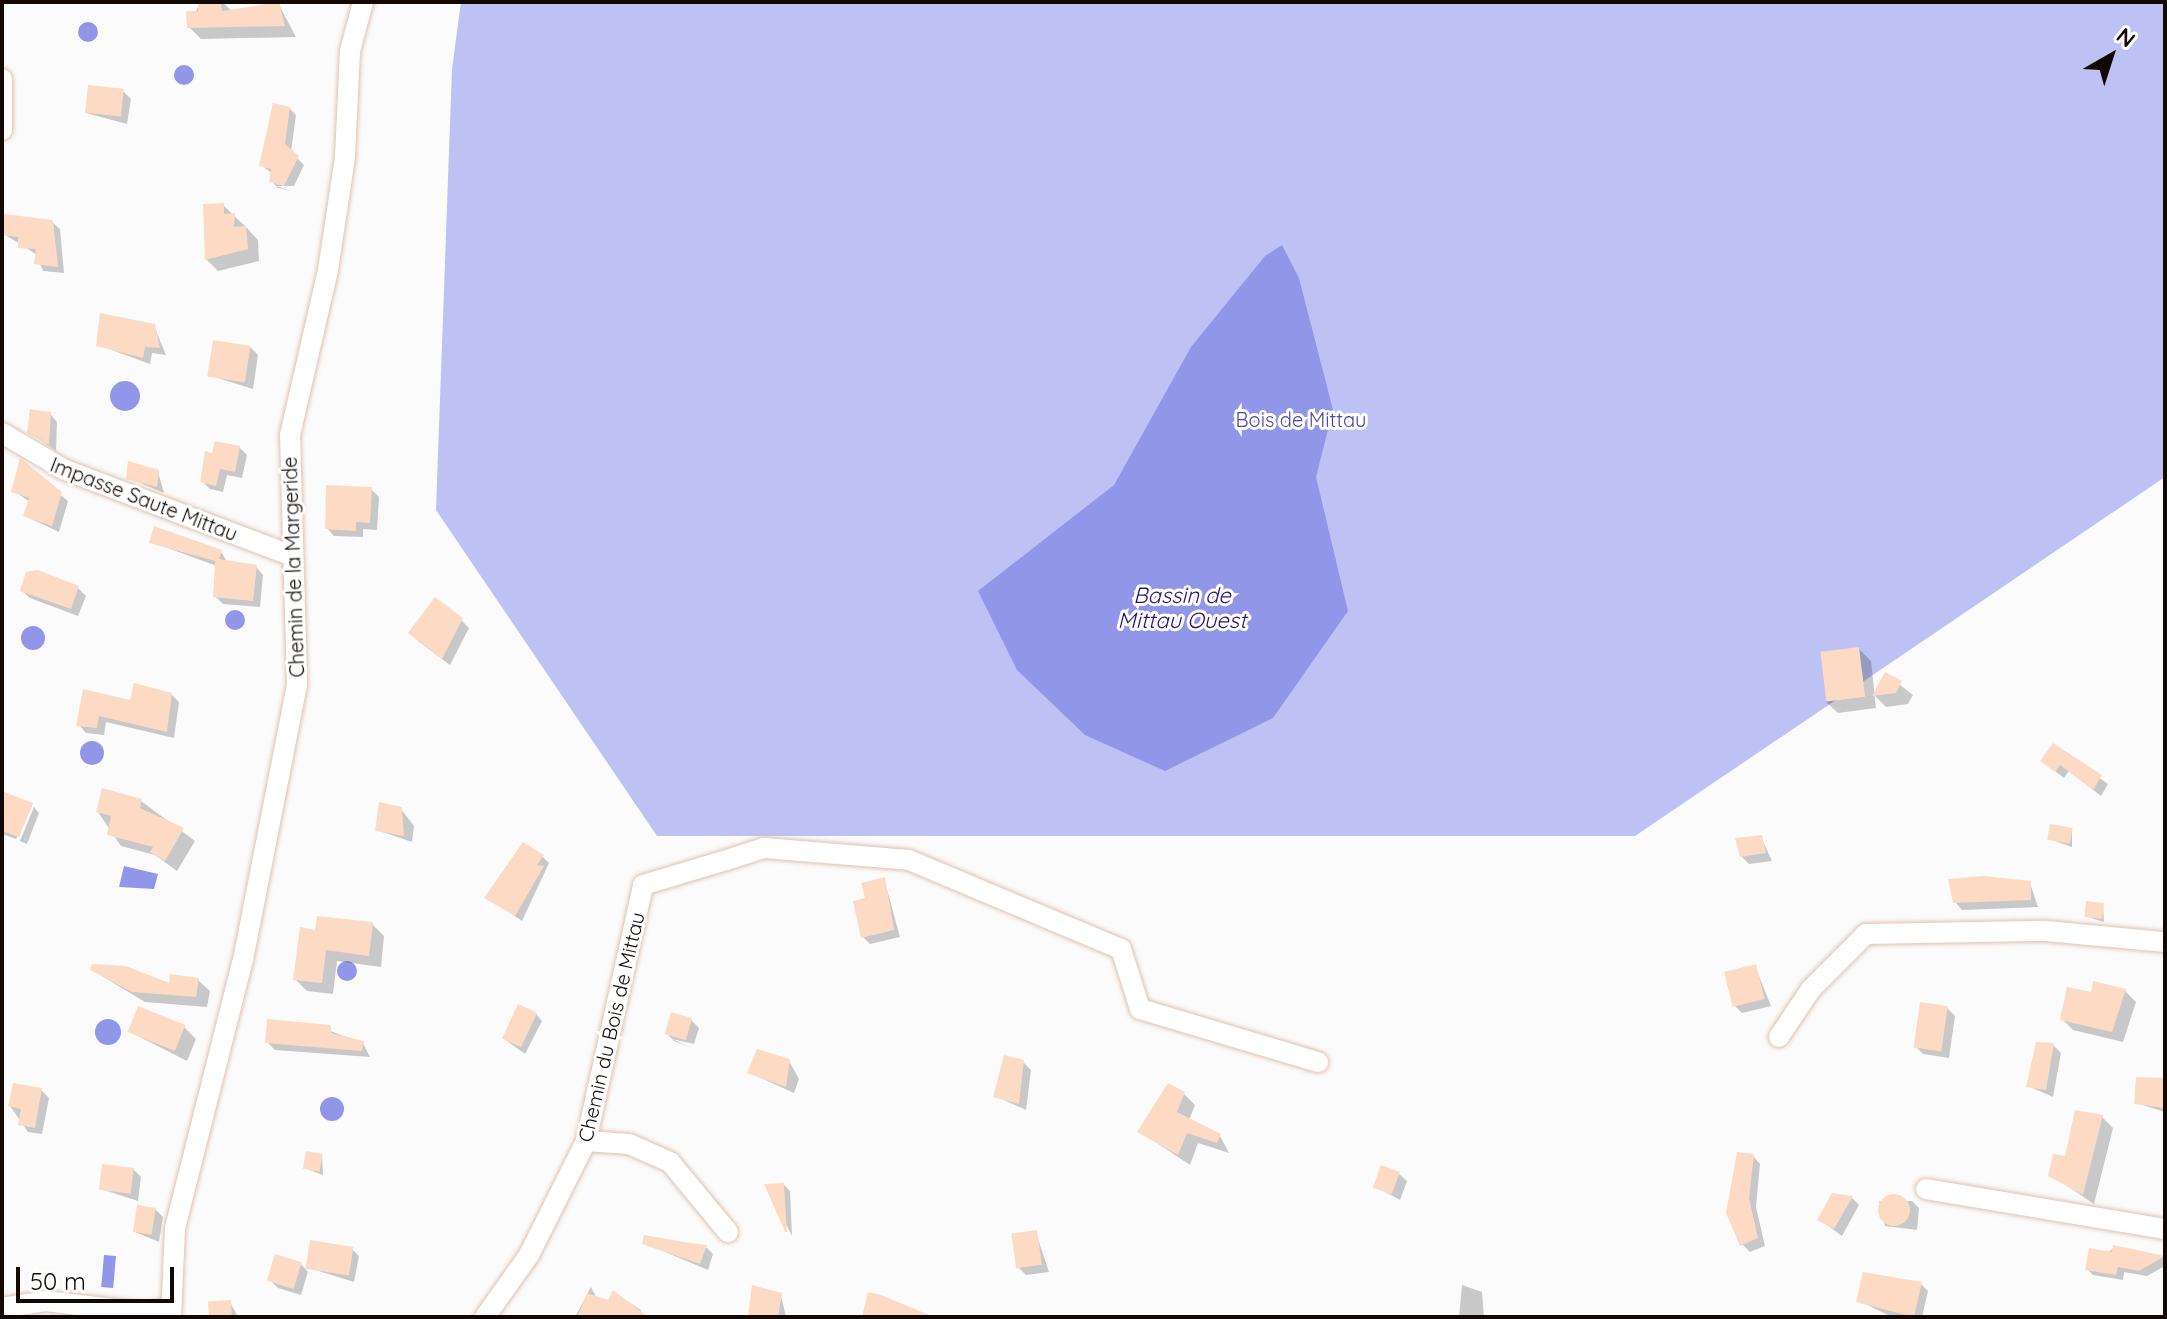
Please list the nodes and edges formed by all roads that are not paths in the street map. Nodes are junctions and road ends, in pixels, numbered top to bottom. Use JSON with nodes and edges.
{"nodes":[{"id":1,"x":363,"y":2,"type":"edge"},
{"id":2,"x":2,"y":79,"type":"edge"},
{"id":3,"x":2,"y":130,"type":"edge"},
{"id":4,"x":2,"y":433,"type":"edge"},
{"id":5,"x":292,"y":556,"type":"junction"},
{"id":6,"x":2165,"y":942,"type":"edge"},
{"id":7,"x":1779,"y":1037,"type":"dead end"},
{"id":8,"x":1318,"y":1062,"type":"dead end"},
{"id":9,"x":586,"y":1141,"type":"junction"},
{"id":10,"x":1926,"y":1189,"type":"dead end"},
{"id":11,"x":2165,"y":1229,"type":"edge"},
{"id":12,"x":728,"y":1232,"type":"dead end"},
{"id":13,"x":2,"y":1308,"type":"edge"},
{"id":14,"x":171,"y":1313,"type":"edge"},
{"id":15,"x":485,"y":1317,"type":"edge"}],
"edges":[{"from":1,"to":5,"type":"street","name":"Chemin de la Margeride"},
{"from":2,"to":3,"type":"street"},
{"from":4,"to":5,"type":"street","name":"Impasse Saute Mittau"},
{"from":5,"to":14,"type":"street","name":"Chemin de la Margeride"},
{"from":6,"to":7,"type":"street"},
{"from":8,"to":9,"type":"street","name":"Chemin du Bois de Mittau"},
{"from":9,"to":12,"type":"street"},
{"from":9,"to":15,"type":"street","name":"Chemin du Bois de Mittau"},
{"from":10,"to":11,"type":"street"},
{"from":13,"to":14,"type":"street"}]}
